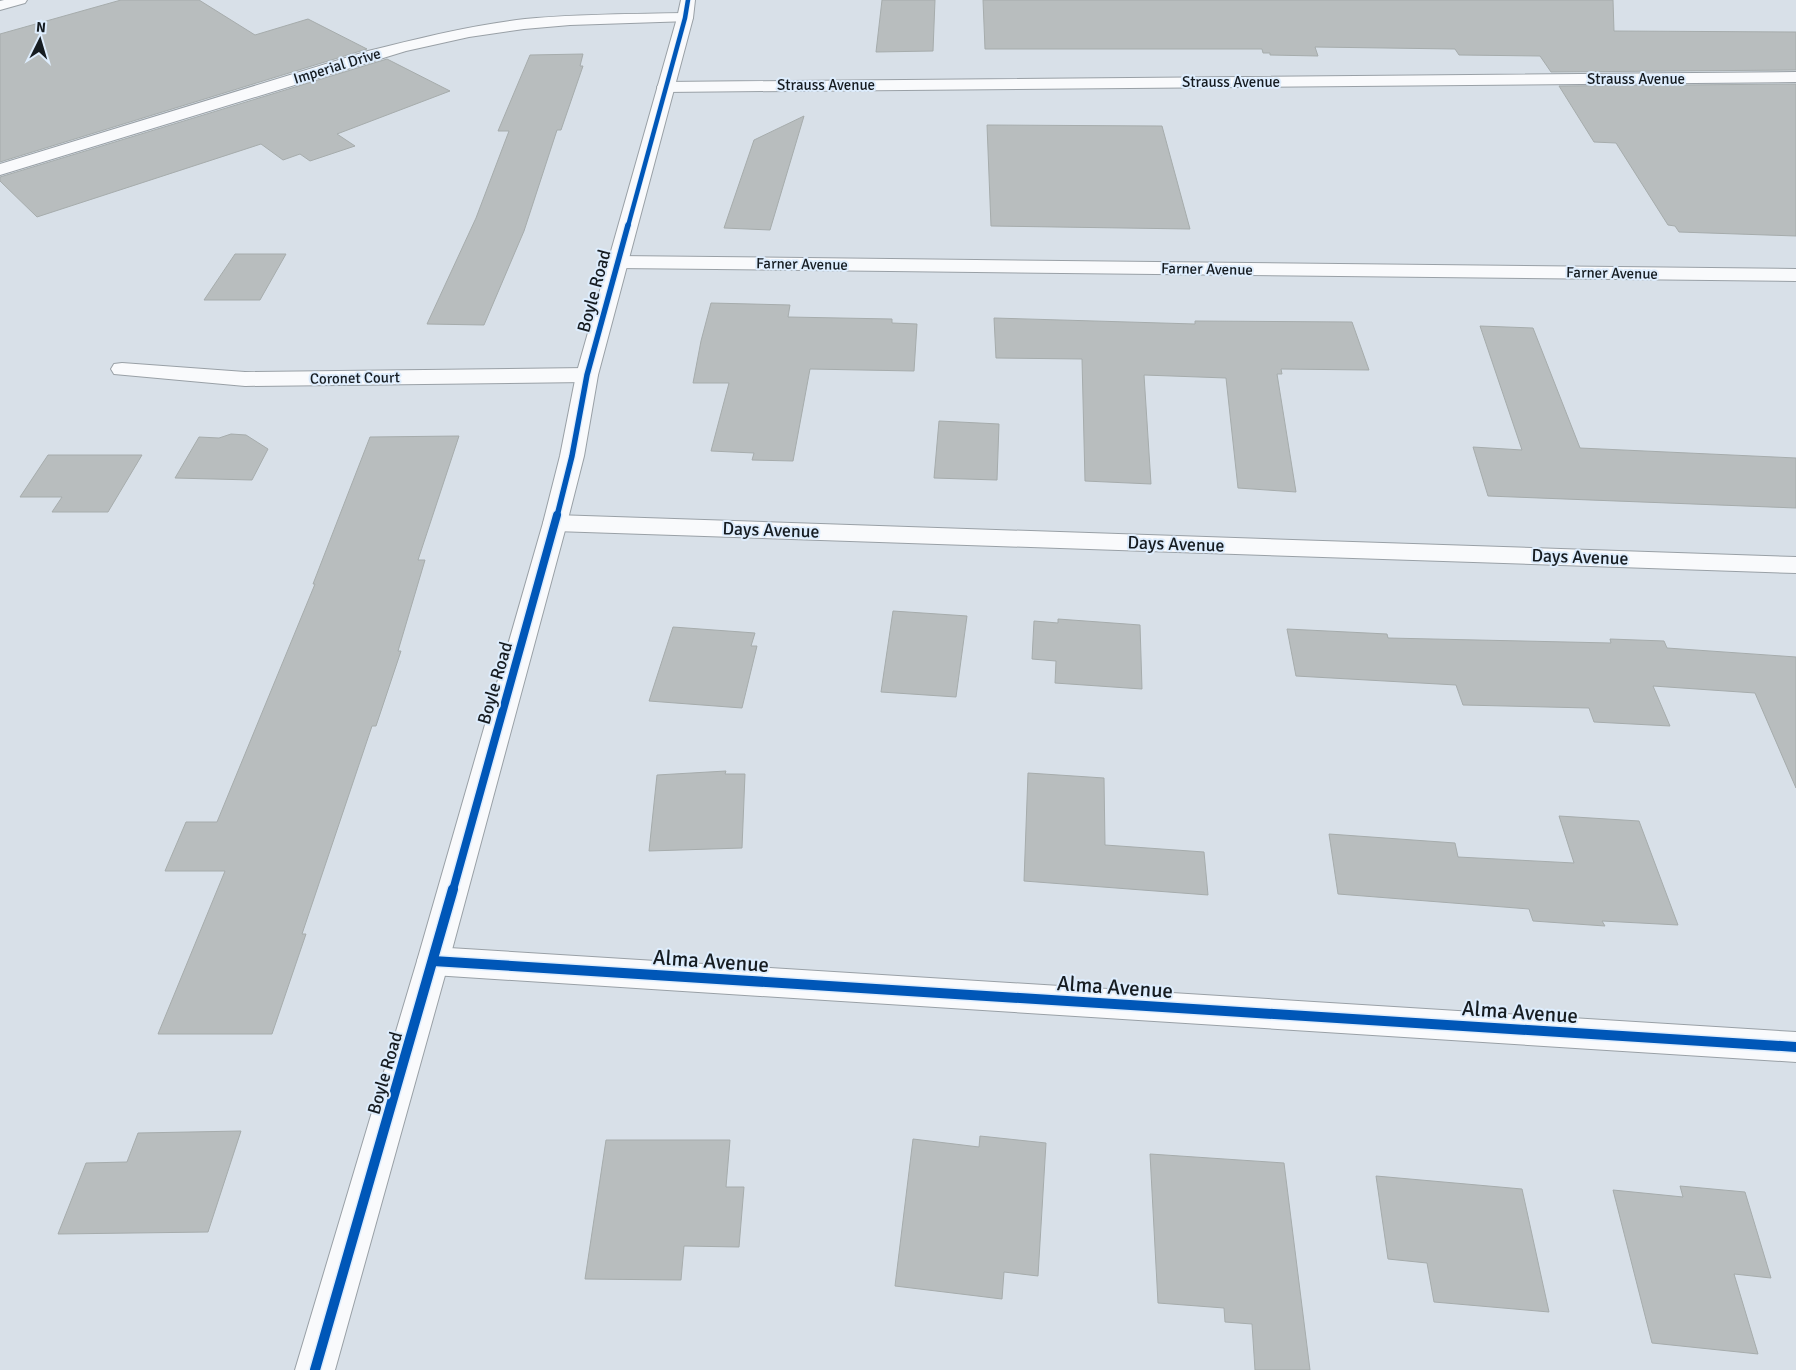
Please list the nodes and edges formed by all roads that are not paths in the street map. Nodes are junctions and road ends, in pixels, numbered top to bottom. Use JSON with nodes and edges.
{"nodes":[{"id":1,"x":20,"y":0,"type":"edge"},
{"id":2,"x":688,"y":0,"type":"edge"},
{"id":3,"x":0,"y":6,"type":"edge"},
{"id":4,"x":685,"y":18,"type":"junction"},
{"id":5,"x":1796,"y":77,"type":"edge"},
{"id":6,"x":665,"y":87,"type":"junction"},
{"id":7,"x":0,"y":170,"type":"edge"},
{"id":8,"x":617,"y":262,"type":"junction"},
{"id":9,"x":1796,"y":275,"type":"edge"},
{"id":10,"x":122,"y":369,"type":"dead end"},
{"id":11,"x":587,"y":375,"type":"junction"},
{"id":12,"x":555,"y":523,"type":"junction"},
{"id":13,"x":1796,"y":565,"type":"edge"},
{"id":14,"x":433,"y":961,"type":"junction"},
{"id":15,"x":1796,"y":1047,"type":"edge"},
{"id":16,"x":315,"y":1370,"type":"edge"}],
"edges":[{"from":1,"to":3,"type":"street"},
{"from":2,"to":4,"type":"street","name":"Boyle Road"},
{"from":4,"to":6,"type":"street","name":"Boyle Road"},
{"from":4,"to":7,"type":"street","name":"Imperial Drive"},
{"from":5,"to":6,"type":"street","name":"Strauss Avenue"},
{"from":6,"to":8,"type":"street","name":"Boyle Road"},
{"from":8,"to":9,"type":"street","name":"Farner Avenue"},
{"from":8,"to":11,"type":"street","name":"Boyle Road"},
{"from":10,"to":11,"type":"street","name":"Coronet Court"},
{"from":11,"to":12,"type":"street","name":"Boyle Road"},
{"from":12,"to":13,"type":"street","name":"Days Avenue"},
{"from":12,"to":14,"type":"street","name":"Boyle Road"},
{"from":14,"to":15,"type":"street","name":"Alma Avenue"},
{"from":14,"to":16,"type":"street","name":"Boyle Road"}]}
